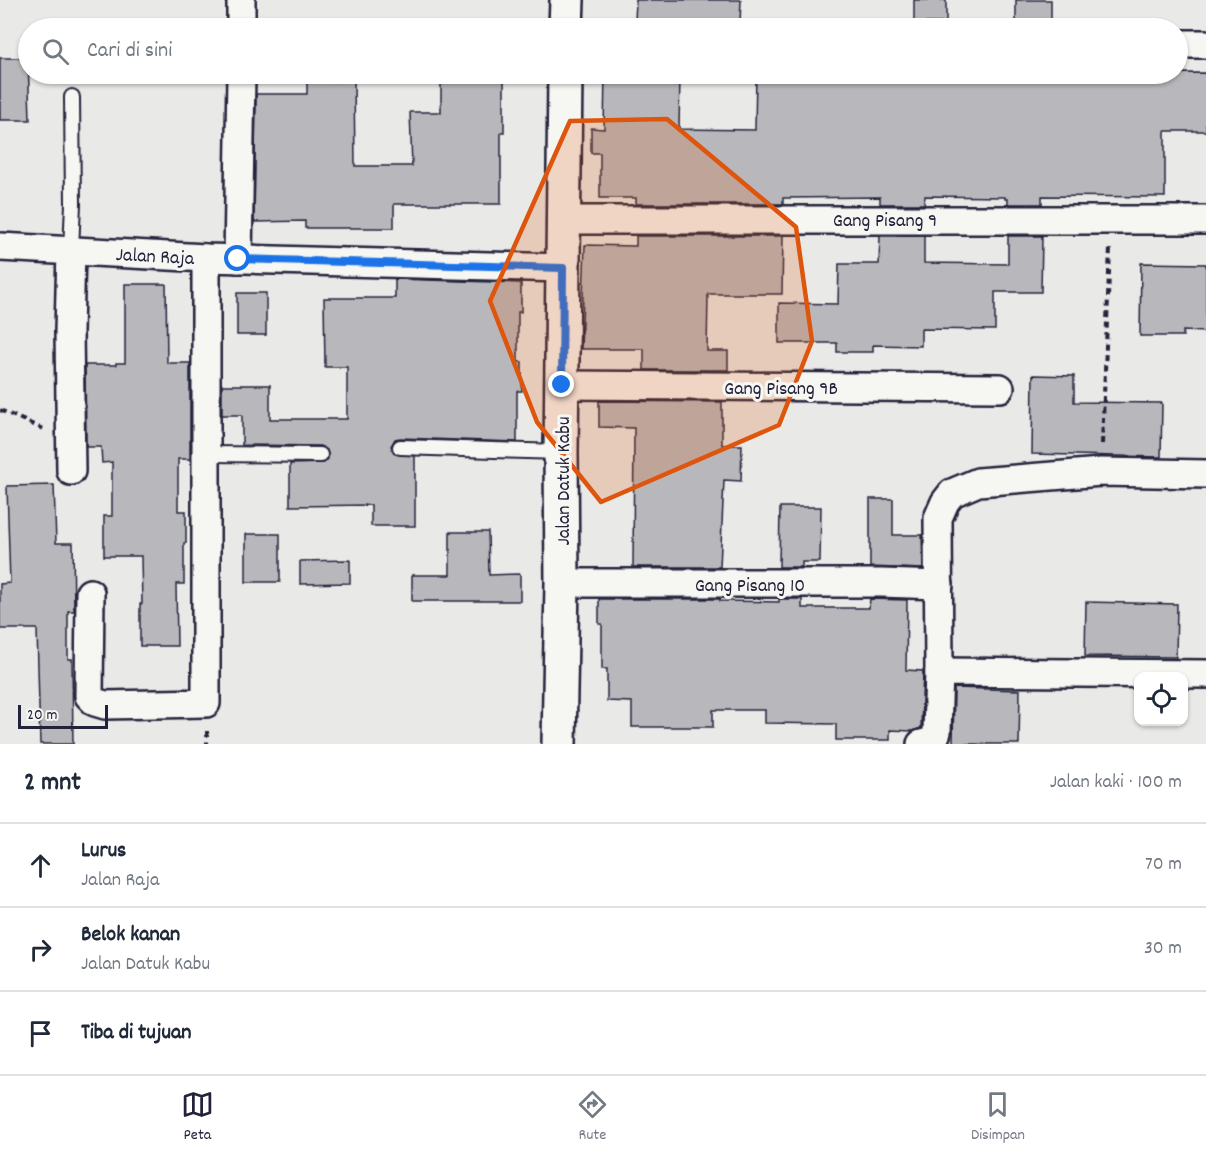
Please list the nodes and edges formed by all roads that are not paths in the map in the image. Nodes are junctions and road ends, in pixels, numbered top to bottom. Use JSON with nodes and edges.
{"nodes":[{"id":1,"x":242,"y":0,"type":"edge"},
{"id":2,"x":567,"y":0,"type":"edge"},
{"id":3,"x":241,"y":18,"type":"edge"},
{"id":4,"x":566,"y":18,"type":"edge"},
{"id":5,"x":1188,"y":44,"type":"edge"},
{"id":6,"x":1206,"y":44,"type":"edge"},
{"id":7,"x":240,"y":84,"type":"edge"},
{"id":8,"x":565,"y":84,"type":"edge"},
{"id":9,"x":72,"y":97,"type":"dead end"},
{"id":10,"x":564,"y":220,"type":"junction"},
{"id":11,"x":1206,"y":220,"type":"edge"},
{"id":12,"x":0,"y":247,"type":"edge"},
{"id":13,"x":71,"y":250,"type":"junction"},
{"id":14,"x":206,"y":258,"type":"junction"},
{"id":15,"x":238,"y":259,"type":"junction"},
{"id":16,"x":563,"y":268,"type":"junction"},
{"id":17,"x":562,"y":385,"type":"junction"},
{"id":18,"x":1000,"y":388,"type":"dead end"},
{"id":19,"x":400,"y":447,"type":"dead end"},
{"id":20,"x":561,"y":452,"type":"junction"},
{"id":21,"x":206,"y":454,"type":"junction"},
{"id":22,"x":320,"y":454,"type":"dead end"},
{"id":23,"x":71,"y":471,"type":"dead end"},
{"id":24,"x":1206,"y":474,"type":"edge"},
{"id":25,"x":562,"y":584,"type":"junction"},
{"id":26,"x":939,"y":585,"type":"junction"},
{"id":27,"x":90,"y":592,"type":"dead end"},
{"id":28,"x":939,"y":672,"type":"junction"},
{"id":29,"x":1206,"y":674,"type":"edge"},
{"id":30,"x":927,"y":742,"type":"edge"},
{"id":31,"x":559,"y":744,"type":"edge"}],
"edges":[{"from":1,"to":3,"type":"street"},
{"from":2,"to":4,"type":"street"},
{"from":5,"to":6,"type":"street"},
{"from":7,"to":15,"type":"street"},
{"from":8,"to":10,"type":"street","name":"Jalan Datuk Kabu"},
{"from":9,"to":13,"type":"lane"},
{"from":10,"to":11,"type":"street","name":"Gang Pisang 9"},
{"from":10,"to":16,"type":"street","name":"Jalan Datuk Kabu"},
{"from":12,"to":13,"type":"street","name":"Jalan Raja"},
{"from":13,"to":14,"type":"street","name":"Jalan Raja"},
{"from":13,"to":23,"type":"street"},
{"from":14,"to":15,"type":"street","name":"Jalan Raja"},
{"from":14,"to":21,"type":"street"},
{"from":15,"to":16,"type":"street","name":"Jalan Raja"},
{"from":16,"to":17,"type":"street","name":"Jalan Datuk Kabu"},
{"from":17,"to":18,"type":"street","name":"Gang Pisang 9B"},
{"from":17,"to":20,"type":"street","name":"Jalan Datuk Kabu"},
{"from":19,"to":20,"type":"lane"},
{"from":20,"to":25,"type":"street","name":"Jalan Datuk Kabu"},
{"from":21,"to":22,"type":"lane"},
{"from":21,"to":27,"type":"street"},
{"from":24,"to":26,"type":"street"},
{"from":25,"to":26,"type":"street","name":"Gang Pisang 10"},
{"from":25,"to":31,"type":"street","name":"Jalan Datuk Kabu"},
{"from":26,"to":28,"type":"street"},
{"from":28,"to":29,"type":"street"},
{"from":28,"to":30,"type":"street"}]}
